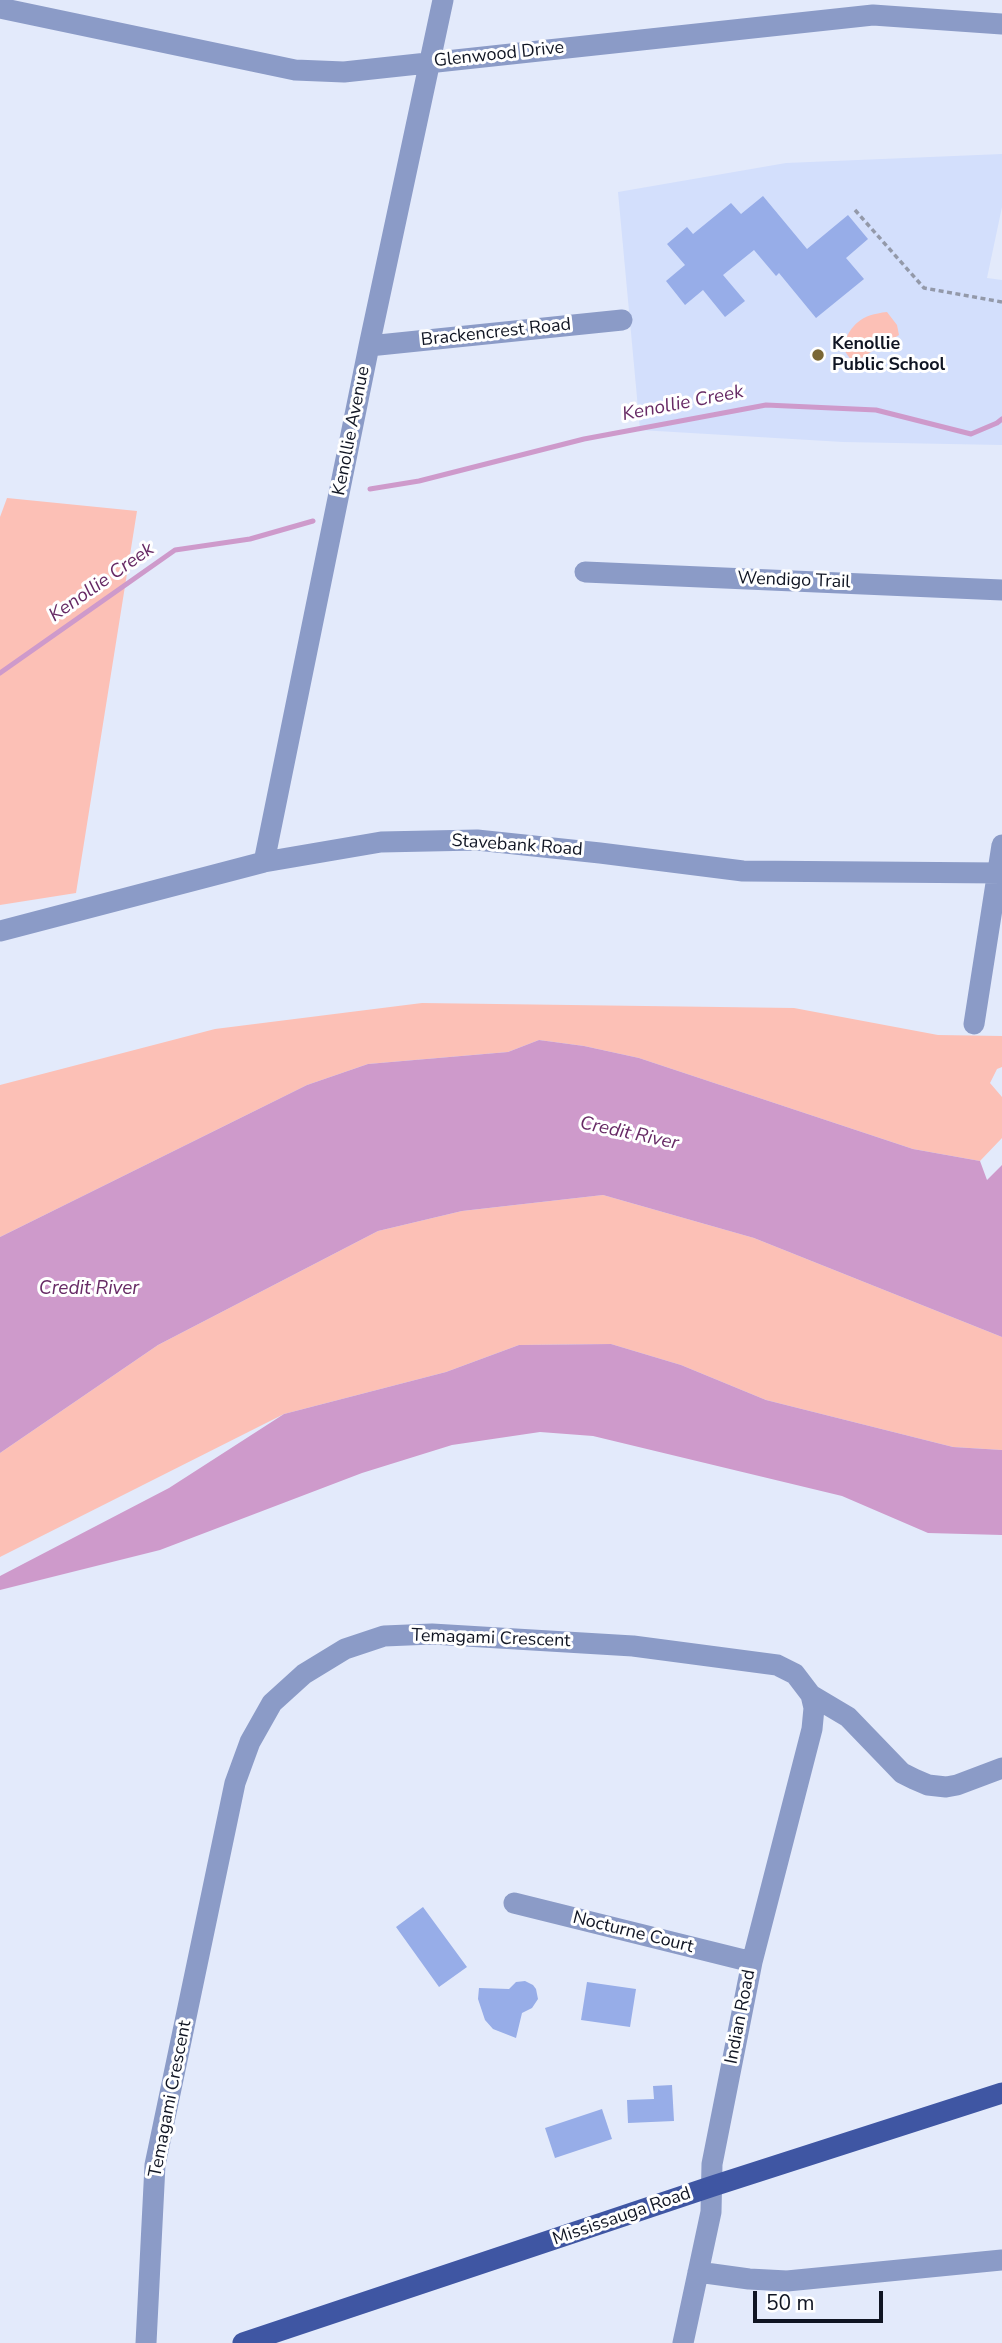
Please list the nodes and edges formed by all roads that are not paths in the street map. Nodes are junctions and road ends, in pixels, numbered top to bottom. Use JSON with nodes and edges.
{"nodes":[{"id":1,"x":443,"y":0,"type":"edge"},
{"id":2,"x":0,"y":8,"type":"edge"},
{"id":3,"x":1002,"y":24,"type":"edge"},
{"id":4,"x":430,"y":62,"type":"junction"},
{"id":5,"x":622,"y":320,"type":"dead end"},
{"id":6,"x":369,"y":346,"type":"junction"},
{"id":7,"x":585,"y":572,"type":"dead end"},
{"id":8,"x":1002,"y":590,"type":"edge"},
{"id":9,"x":1002,"y":845,"type":"edge"},
{"id":10,"x":264,"y":862,"type":"junction"},
{"id":11,"x":999,"y":873,"type":"edge"},
{"id":12,"x":0,"y":931,"type":"edge"},
{"id":13,"x":974,"y":1024,"type":"dead end"},
{"id":14,"x":811,"y":1695,"type":"junction"},
{"id":15,"x":1002,"y":1768,"type":"edge"},
{"id":16,"x":514,"y":1903,"type":"dead end"},
{"id":17,"x":751,"y":1962,"type":"junction"},
{"id":18,"x":1002,"y":2093,"type":"edge"},
{"id":19,"x":713,"y":2186,"type":"junction"},
{"id":20,"x":1002,"y":2260,"type":"edge"},
{"id":21,"x":698,"y":2272,"type":"junction"},
{"id":22,"x":146,"y":2343,"type":"edge"},
{"id":23,"x":243,"y":2343,"type":"edge"},
{"id":24,"x":683,"y":2343,"type":"edge"}],
"edges":[{"from":1,"to":4,"type":"street","name":"Kenollie Avenue"},
{"from":2,"to":4,"type":"street","name":"Glenwood Drive"},
{"from":3,"to":4,"type":"street","name":"Glenwood Drive"},
{"from":4,"to":6,"type":"street","name":"Kenollie Avenue"},
{"from":5,"to":6,"type":"street","name":"Brackencrest Road"},
{"from":6,"to":10,"type":"street","name":"Kenollie Avenue"},
{"from":7,"to":8,"type":"street","name":"Wendigo Trail"},
{"from":9,"to":11,"type":"street"},
{"from":10,"to":11,"type":"street","name":"Stavebank Road"},
{"from":10,"to":12,"type":"street","name":"Stavebank Road"},
{"from":11,"to":13,"type":"street"},
{"from":14,"to":15,"type":"street","name":"Temagami Crescent"},
{"from":14,"to":17,"type":"street","name":"Indian Road"},
{"from":14,"to":22,"type":"street","name":"Temagami Crescent"},
{"from":16,"to":17,"type":"street","name":"Nocturne Court"},
{"from":17,"to":19,"type":"street","name":"Indian Road"},
{"from":18,"to":19,"type":"main road","name":"Mississauga Road"},
{"from":19,"to":21,"type":"street","name":"Indian Road"},
{"from":19,"to":23,"type":"main road","name":"Mississauga Road"},
{"from":20,"to":21,"type":"street"},
{"from":21,"to":24,"type":"street","name":"Indian Road"}]}
